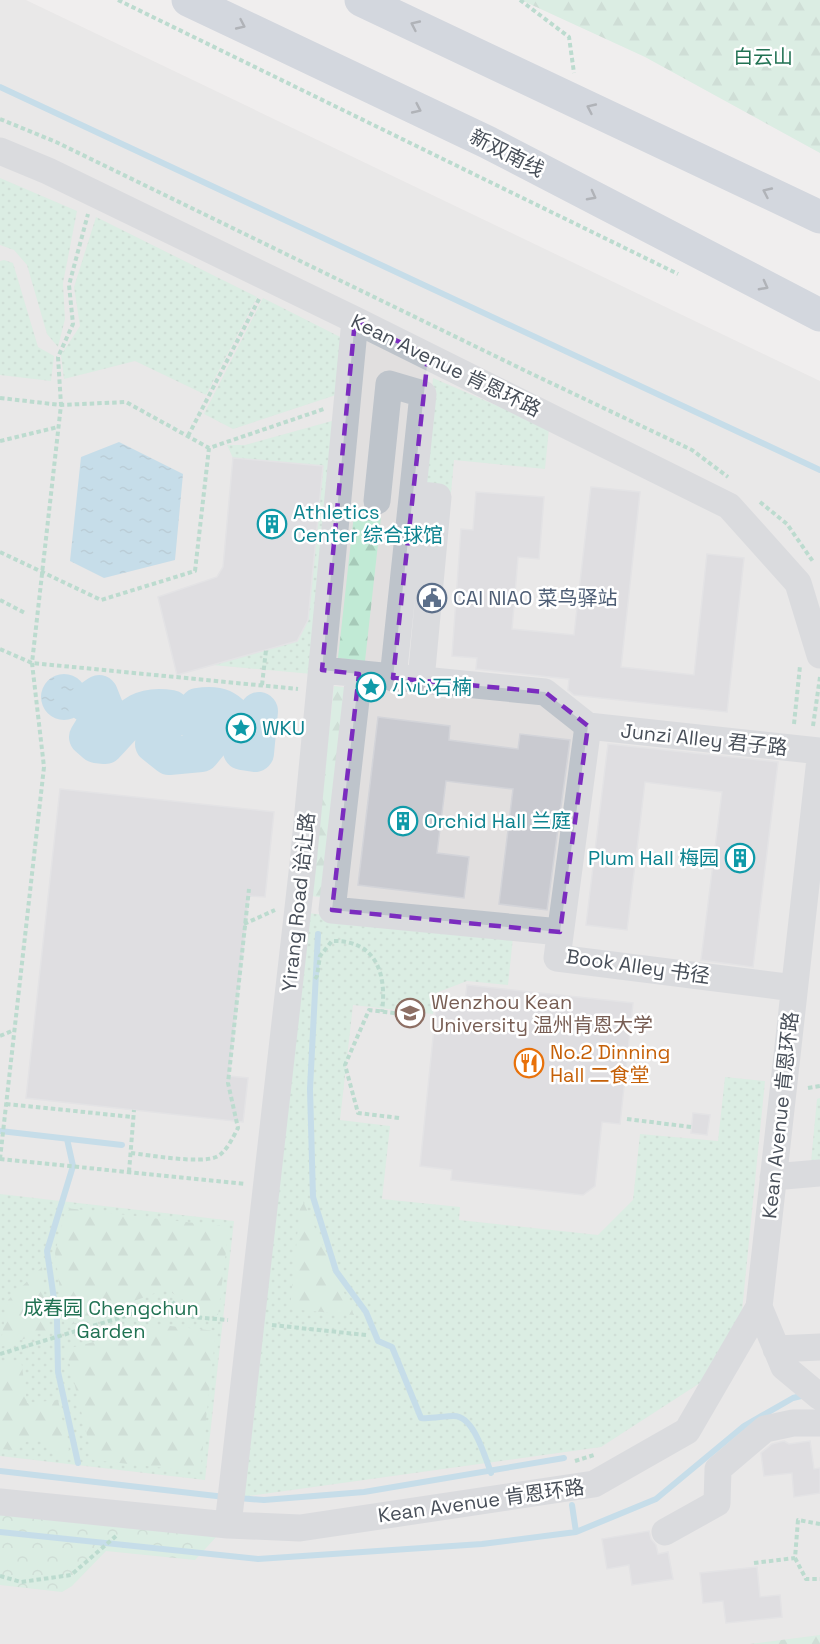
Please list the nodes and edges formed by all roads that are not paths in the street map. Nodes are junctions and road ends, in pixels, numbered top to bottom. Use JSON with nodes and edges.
{"nodes":[{"id":1,"x":188,"y":0,"type":"edge"},
{"id":2,"x":361,"y":0,"type":"edge"},
{"id":3,"x":0,"y":151,"type":"edge"},
{"id":4,"x":820,"y":217,"type":"edge"},
{"id":5,"x":820,"y":315,"type":"edge"},
{"id":6,"x":356,"y":320,"type":"junction"},
{"id":7,"x":428,"y":356,"type":"junction"},
{"id":8,"x":423,"y":394,"type":"junction"},
{"id":9,"x":413,"y":494,"type":"junction"},
{"id":10,"x":377,"y":501,"type":"dead end"},
{"id":11,"x":812,"y":594,"type":"edge"},
{"id":12,"x":810,"y":658,"type":"edge"},
{"id":13,"x":358,"y":674,"type":"junction"},
{"id":14,"x":393,"y":678,"type":"junction"},
{"id":15,"x":321,"y":680,"type":"junction"},
{"id":16,"x":421,"y":681,"type":"junction"},
{"id":17,"x":588,"y":726,"type":"junction"},
{"id":18,"x":810,"y":752,"type":"edge"},
{"id":19,"x":813,"y":891,"type":"edge"},
{"id":20,"x":560,"y":932,"type":"junction"},
{"id":21,"x":794,"y":988,"type":"junction"},
{"id":22,"x":820,"y":1173,"type":"edge"},
{"id":23,"x":773,"y":1177,"type":"junction"},
{"id":24,"x":759,"y":1307,"type":"junction"},
{"id":25,"x":820,"y":1347,"type":"edge"},
{"id":26,"x":780,"y":1358,"type":"junction"},
{"id":27,"x":820,"y":1397,"type":"edge"},
{"id":28,"x":820,"y":1423,"type":"edge"},
{"id":29,"x":0,"y":1502,"type":"edge"},
{"id":30,"x":229,"y":1518,"type":"junction"},
{"id":31,"x":665,"y":1533,"type":"dead end"}],
"edges":[{"from":1,"to":5,"type":"main road","name":"新双南线","one_way":true},
{"from":4,"to":2,"type":"main road","one_way":true},
{"from":3,"to":6,"type":"street","name":"Kean Avenue 肯恩环路"},
{"from":6,"to":7,"type":"street","name":"Kean Avenue 肯恩环路"},
{"from":6,"to":15,"type":"street","name":"Yirang Road 诒让路"},
{"from":7,"to":8,"type":"street"},
{"from":7,"to":11,"type":"street","name":"Kean Avenue 肯恩环路"},
{"from":8,"to":9,"type":"street"},
{"from":8,"to":10,"type":"street"},
{"from":9,"to":14,"type":"street"},
{"from":9,"to":16,"type":"street"},
{"from":11,"to":12,"type":"street","name":"Kean Avenue 肯恩环路"},
{"from":13,"to":14,"type":"street"},
{"from":13,"to":15,"type":"street"},
{"from":13,"to":20,"type":"street"},
{"from":14,"to":16,"type":"street"},
{"from":15,"to":30,"type":"street","name":"Yirang Road 诒让路"},
{"from":16,"to":17,"type":"street"},
{"from":17,"to":18,"type":"street","name":"Junzi Alley 君子路"},
{"from":17,"to":20,"type":"street","name":"Book Alley 书径"},
{"from":18,"to":19,"type":"street","name":"Kean Avenue 肯恩环路"},
{"from":19,"to":21,"type":"street","name":"Kean Avenue 肯恩环路"},
{"from":20,"to":21,"type":"street","name":"Book Alley 书径"},
{"from":21,"to":23,"type":"street","name":"Kean Avenue 肯恩环路"},
{"from":22,"to":23,"type":"street"},
{"from":23,"to":24,"type":"street","name":"Kean Avenue 肯恩环路"},
{"from":24,"to":26,"type":"street"},
{"from":24,"to":30,"type":"street","name":"Kean Avenue 肯恩环路"},
{"from":25,"to":26,"type":"street"},
{"from":26,"to":27,"type":"street"},
{"from":28,"to":31,"type":"street"},
{"from":29,"to":30,"type":"street","name":"Kean Avenue 肯恩环路"}]}
